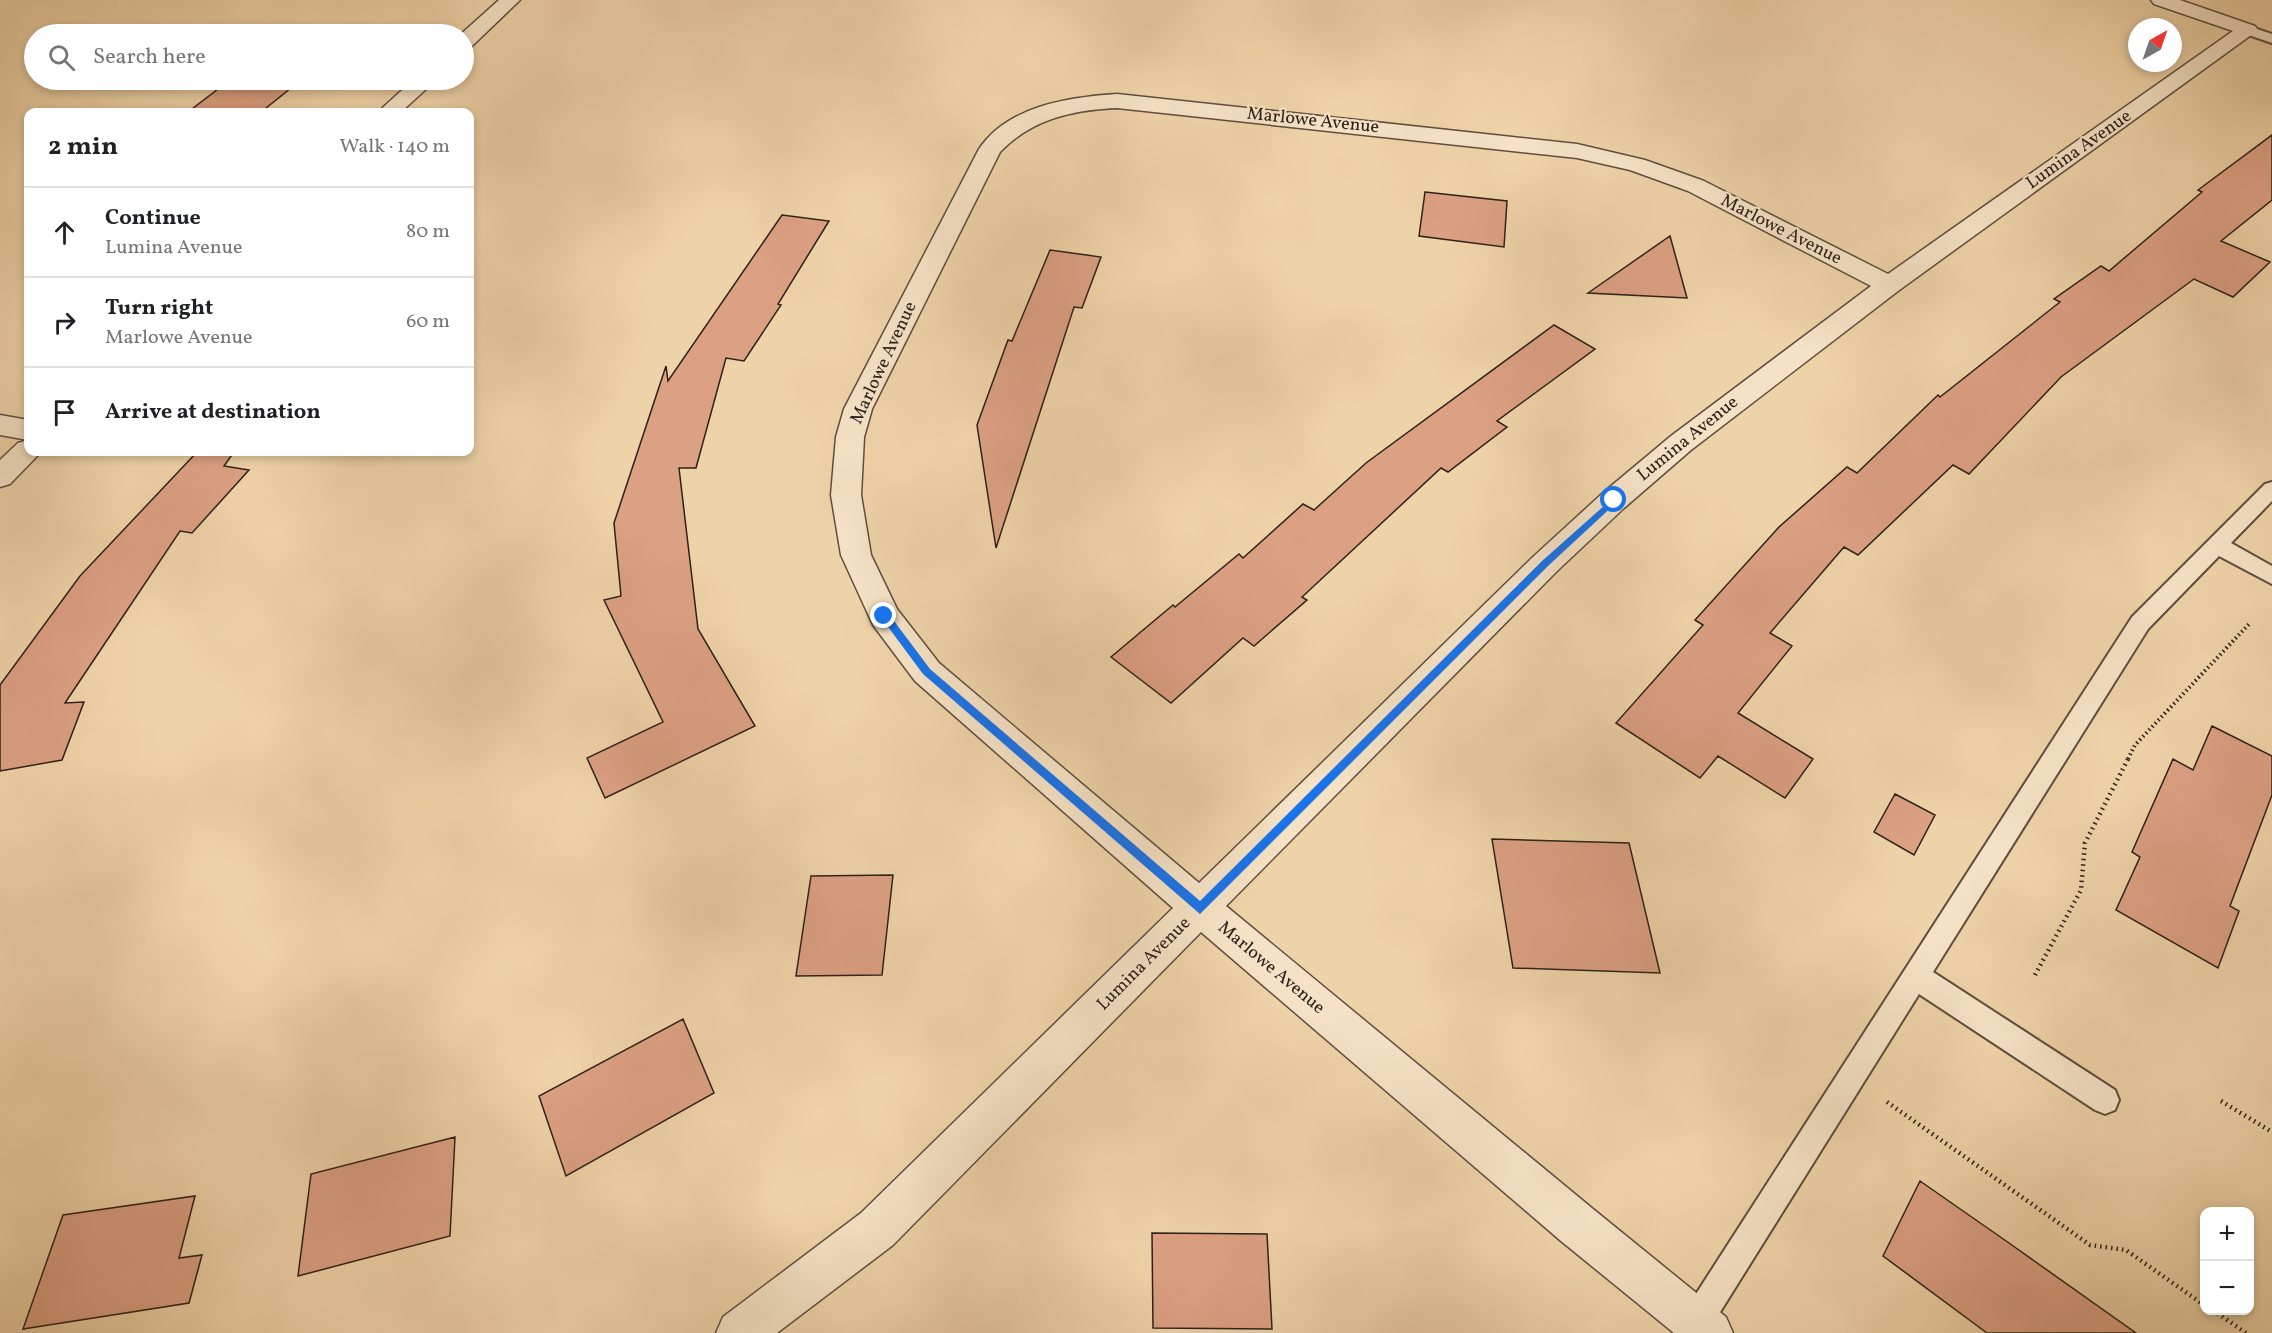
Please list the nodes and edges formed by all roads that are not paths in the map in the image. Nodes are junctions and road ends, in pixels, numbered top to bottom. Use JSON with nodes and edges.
{"nodes":[{"id":1,"x":510,"y":0,"type":"edge"},
{"id":2,"x":2161,"y":0,"type":"edge"},
{"id":3,"x":474,"y":34,"type":"edge"},
{"id":4,"x":2260,"y":35,"type":"edge"},
{"id":5,"x":414,"y":90,"type":"edge"},
{"id":6,"x":394,"y":108,"type":"edge"},
{"id":7,"x":1889,"y":285,"type":"junction"},
{"id":8,"x":0,"y":425,"type":"edge"},
{"id":9,"x":24,"y":429,"type":"edge"},
{"id":10,"x":24,"y":454,"type":"edge"},
{"id":11,"x":0,"y":477,"type":"edge"},
{"id":12,"x":2272,"y":489,"type":"edge"},
{"id":13,"x":2217,"y":545,"type":"junction"},
{"id":14,"x":2272,"y":576,"type":"edge"},
{"id":15,"x":1200,"y":908,"type":"junction"},
{"id":16,"x":1915,"y":976,"type":"junction"},
{"id":17,"x":2105,"y":1100,"type":"dead end"},
{"id":18,"x":1698,"y":1329,"type":"edge"},
{"id":19,"x":739,"y":1333,"type":"edge"}],
"edges":[{"from":1,"to":3,"type":"street"},
{"from":2,"to":4,"type":"street"},
{"from":4,"to":7,"type":"street","name":"Lumina Avenue"},
{"from":5,"to":6,"type":"street"},
{"from":7,"to":15,"type":"street","name":"Lumina Avenue"},
{"from":7,"to":15,"type":"street","name":"Marlowe Avenue"},
{"from":8,"to":9,"type":"street"},
{"from":10,"to":11,"type":"street"},
{"from":12,"to":13,"type":"lane"},
{"from":13,"to":14,"type":"lane"},
{"from":13,"to":16,"type":"lane"},
{"from":15,"to":18,"type":"street","name":"Marlowe Avenue"},
{"from":15,"to":19,"type":"street","name":"Lumina Avenue"},
{"from":16,"to":17,"type":"lane"},
{"from":16,"to":18,"type":"lane"}]}
